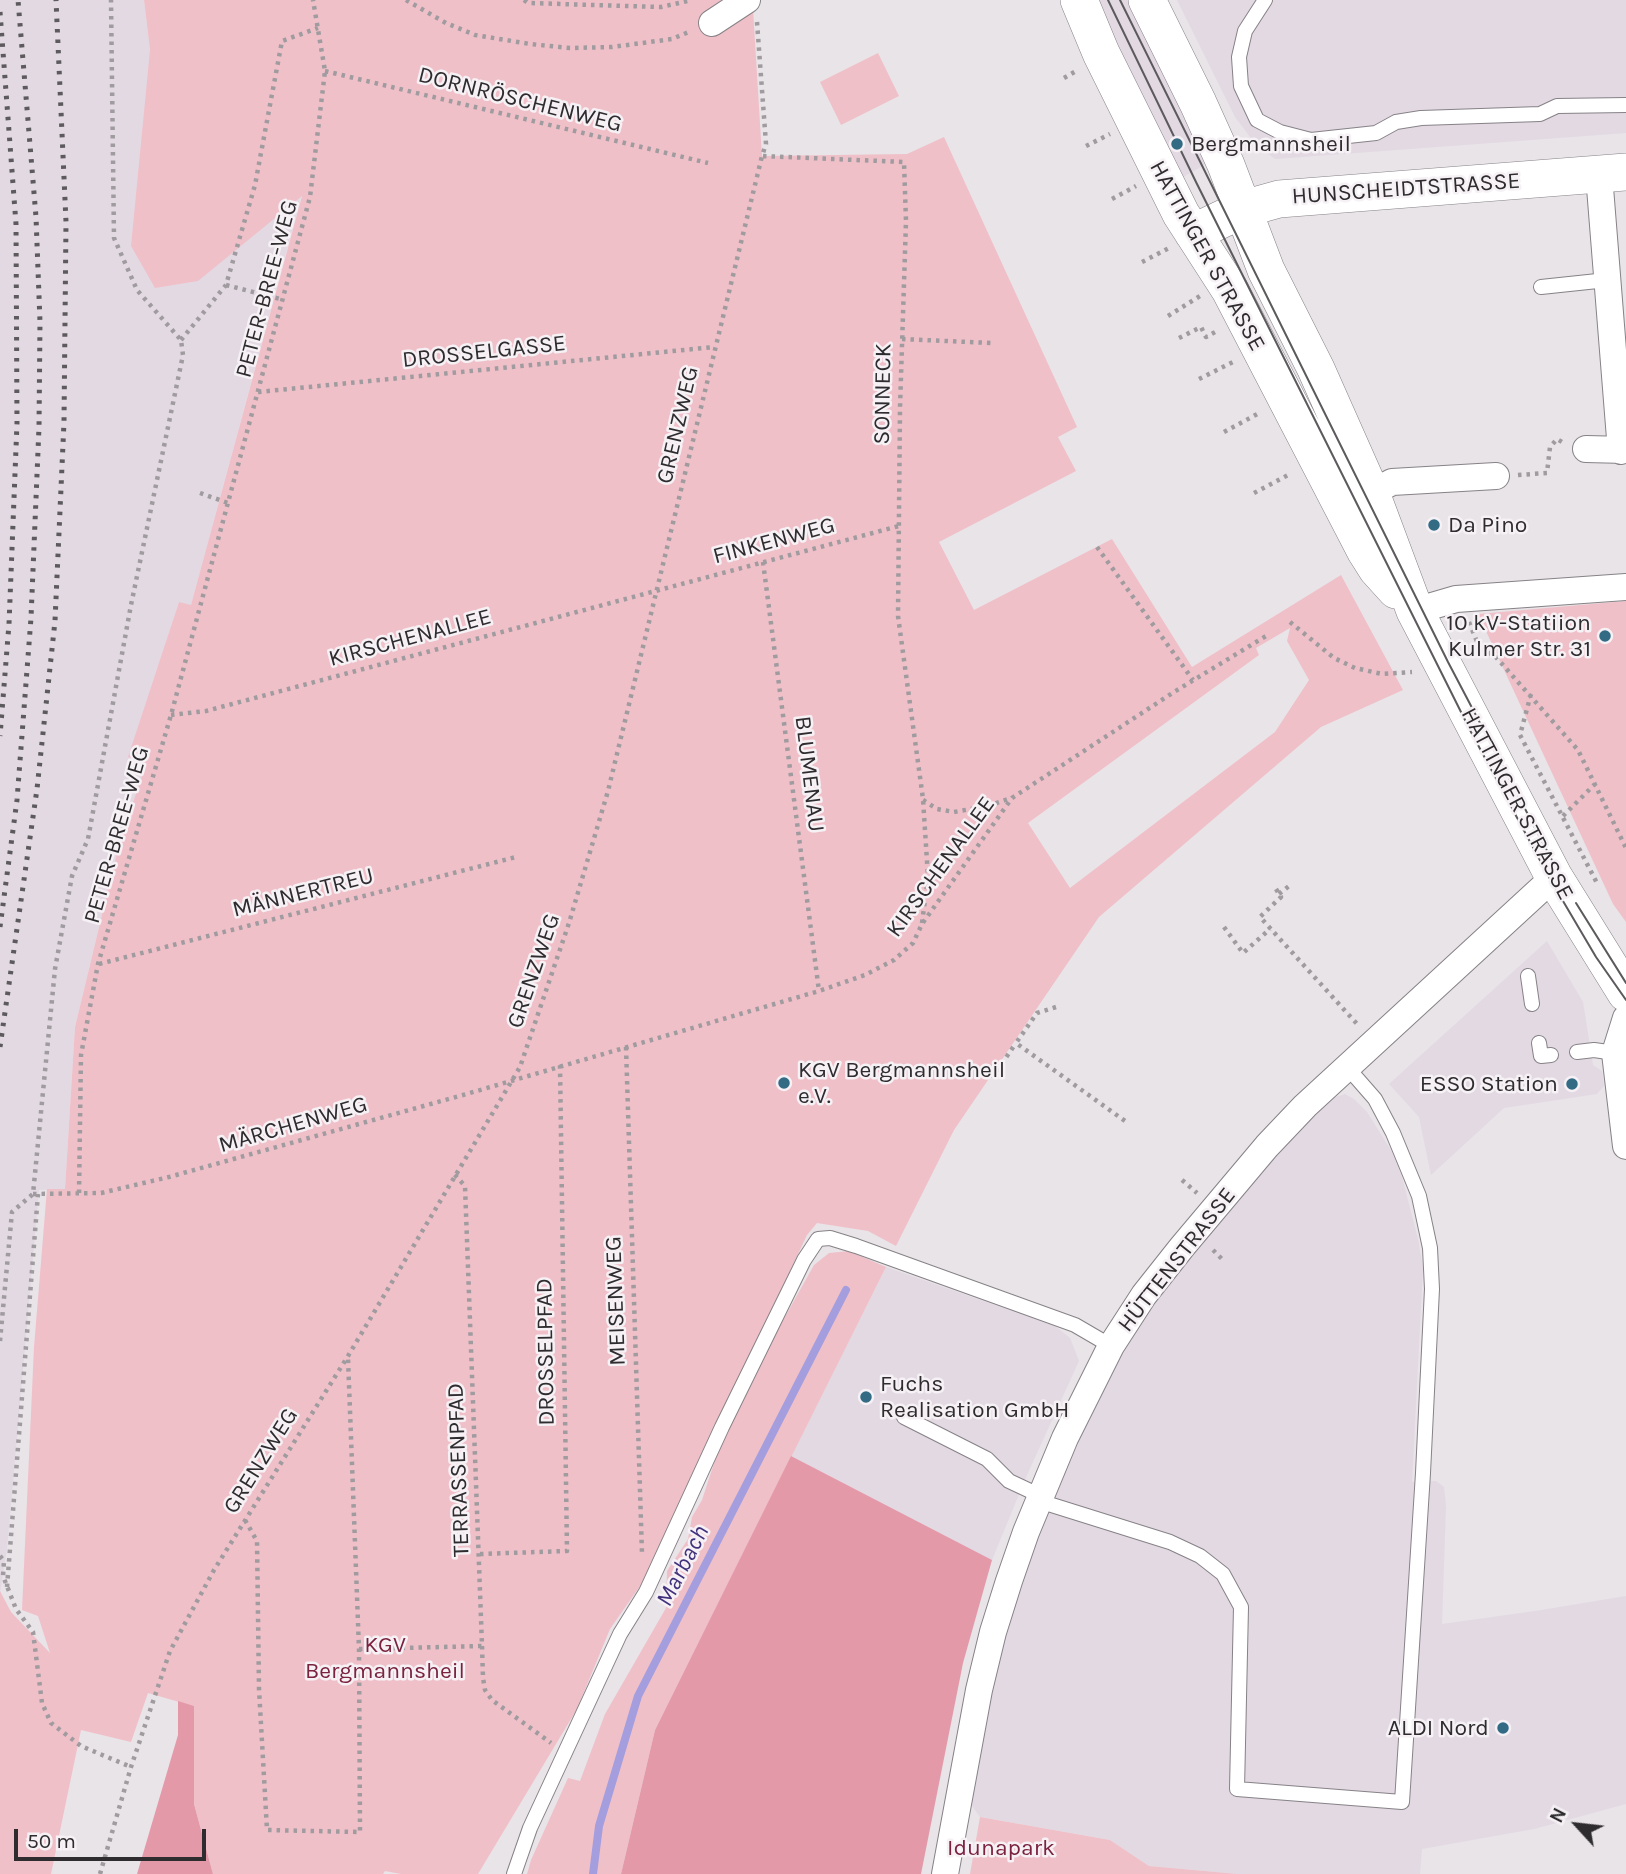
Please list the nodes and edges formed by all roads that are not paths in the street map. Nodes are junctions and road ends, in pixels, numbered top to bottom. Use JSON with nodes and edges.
{"nodes":[{"id":1,"x":1079,"y":0,"type":"edge"},
{"id":2,"x":1147,"y":0,"type":"edge"},
{"id":3,"x":1265,"y":0,"type":"edge"},
{"id":4,"x":752,"y":7,"type":"edge"},
{"id":5,"x":712,"y":23,"type":"road end"},
{"id":6,"x":1626,"y":105,"type":"edge"},
{"id":7,"x":1613,"y":173,"type":"edge"},
{"id":8,"x":1243,"y":209,"type":"junction"},
{"id":9,"x":1179,"y":242,"type":"junction"},
{"id":10,"x":1607,"y":280,"type":"junction"},
{"id":11,"x":1541,"y":287,"type":"dead end"},
{"id":12,"x":1587,"y":449,"type":"dead end"},
{"id":13,"x":1623,"y":450,"type":"edge"},
{"id":14,"x":1496,"y":477,"type":"road end"},
{"id":15,"x":1357,"y":501,"type":"junction"},
{"id":16,"x":1626,"y":587,"type":"edge"},
{"id":17,"x":1415,"y":611,"type":"junction"},
{"id":18,"x":1554,"y":877,"type":"junction"},
{"id":19,"x":1528,"y":976,"type":"dead end"},
{"id":20,"x":1626,"y":993,"type":"edge"},
{"id":21,"x":1532,"y":1004,"type":"dead end"},
{"id":22,"x":1626,"y":1018,"type":"edge"},
{"id":23,"x":1539,"y":1043,"type":"dead end"},
{"id":24,"x":1577,"y":1052,"type":"dead end"},
{"id":25,"x":1615,"y":1054,"type":"junction"},
{"id":26,"x":1552,"y":1055,"type":"dead end"},
{"id":27,"x":1346,"y":1067,"type":"junction"},
{"id":28,"x":1626,"y":1146,"type":"edge"},
{"id":29,"x":1111,"y":1346,"type":"junction"},
{"id":30,"x":904,"y":1417,"type":"dead end"},
{"id":31,"x":1040,"y":1498,"type":"junction"},
{"id":32,"x":514,"y":1874,"type":"edge"},
{"id":33,"x":946,"y":1874,"type":"edge"}],
"edges":[{"from":1,"to":9,"type":"main road","name":"HATTINGER STRASSE"},
{"from":2,"to":8,"type":"main road","name":"HATTINGER STRASSE"},
{"from":3,"to":6,"type":"lane"},
{"from":4,"to":5,"type":"street"},
{"from":7,"to":8,"type":"main road","name":"HUNSCHEIDTSTRASSE"},
{"from":7,"to":10,"type":"street"},
{"from":8,"to":9,"type":"main road","name":"HUNSCHEIDTSTRASSE"},
{"from":8,"to":15,"type":"main road","name":"HATTINGER STRASSE"},
{"from":9,"to":15,"type":"main road","name":"HATTINGER STRASSE"},
{"from":10,"to":11,"type":"lane"},
{"from":10,"to":13,"type":"street"},
{"from":12,"to":13,"type":"street"},
{"from":14,"to":15,"type":"street"},
{"from":15,"to":17,"type":"main road","name":"HATTINGER STRASSE"},
{"from":16,"to":17,"type":"street"},
{"from":17,"to":18,"type":"main road","name":"HATTINGER STRASSE"},
{"from":18,"to":20,"type":"main road","name":"HATTINGER STRASSE"},
{"from":18,"to":27,"type":"street","name":"HÜTTENSTRASSE"},
{"from":19,"to":21,"type":"lane"},
{"from":22,"to":25,"type":"street"},
{"from":23,"to":26,"type":"lane"},
{"from":24,"to":25,"type":"lane"},
{"from":25,"to":28,"type":"street"},
{"from":27,"to":29,"type":"street","name":"HÜTTENSTRASSE"},
{"from":27,"to":31,"type":"lane"},
{"from":29,"to":31,"type":"street","name":"HÜTTENSTRASSE"},
{"from":29,"to":32,"type":"lane"},
{"from":30,"to":31,"type":"lane"},
{"from":31,"to":33,"type":"street","name":"HÜTTENSTRASSE"}]}
